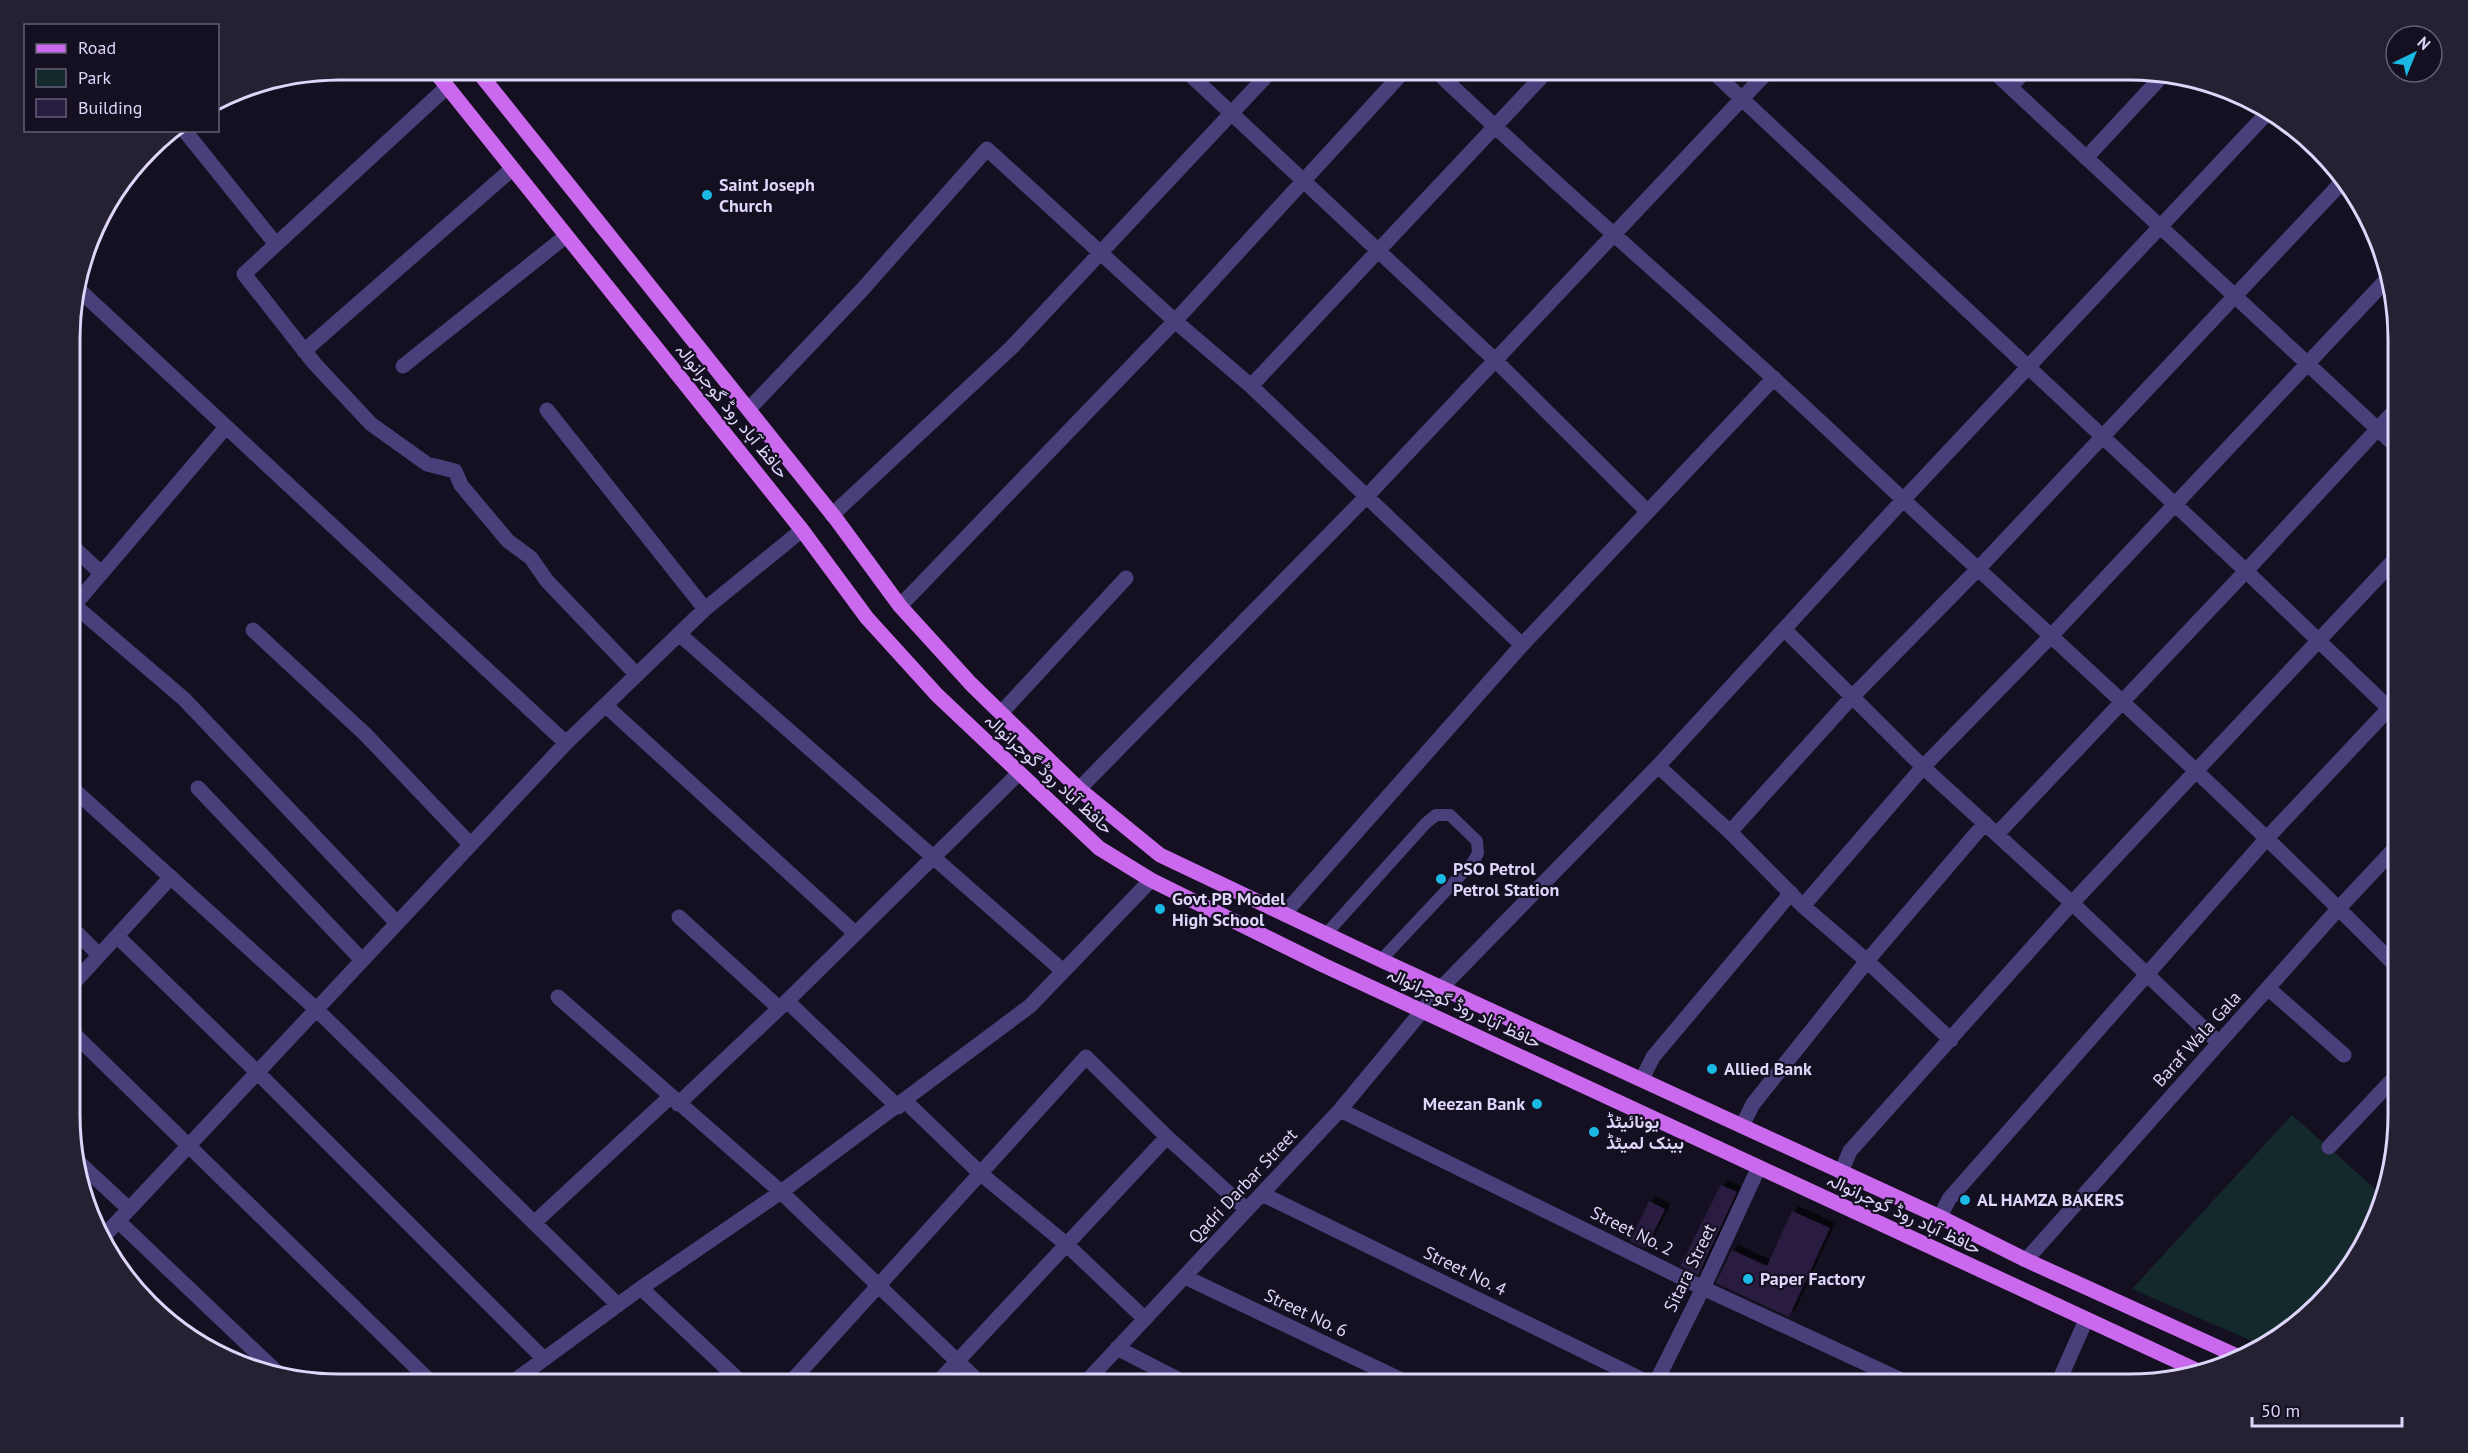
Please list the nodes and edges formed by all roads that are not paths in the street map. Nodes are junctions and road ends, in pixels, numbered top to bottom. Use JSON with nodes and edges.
{"nodes":[{"id":1,"x":442,"y":80,"type":"edge"},
{"id":2,"x":485,"y":80,"type":"edge"},
{"id":3,"x":1196,"y":80,"type":"edge"},
{"id":4,"x":1262,"y":80,"type":"edge"},
{"id":5,"x":1396,"y":80,"type":"edge"},
{"id":6,"x":1446,"y":80,"type":"edge"},
{"id":7,"x":1538,"y":80,"type":"edge"},
{"id":8,"x":1722,"y":80,"type":"edge"},
{"id":9,"x":1760,"y":80,"type":"edge"},
{"id":10,"x":2003,"y":80,"type":"edge"},
{"id":11,"x":2017,"y":80,"type":"edge"},
{"id":12,"x":2157,"y":81,"type":"edge"},
{"id":13,"x":447,"y":87,"type":"junction"},
{"id":14,"x":2010,"y":87,"type":"junction"},
{"id":15,"x":1742,"y":99,"type":"junction"},
{"id":16,"x":1231,"y":112,"type":"junction"},
{"id":17,"x":2263,"y":117,"type":"edge"},
{"id":18,"x":1494,"y":126,"type":"junction"},
{"id":19,"x":186,"y":132,"type":"edge"},
{"id":20,"x":2086,"y":158,"type":"junction"},
{"id":21,"x":512,"y":169,"type":"junction"},
{"id":22,"x":1303,"y":179,"type":"junction"},
{"id":23,"x":2338,"y":186,"type":"edge"},
{"id":24,"x":2160,"y":226,"type":"junction"},
{"id":25,"x":1614,"y":234,"type":"junction"},
{"id":26,"x":566,"y":236,"type":"junction"},
{"id":27,"x":275,"y":243,"type":"junction"},
{"id":28,"x":1379,"y":251,"type":"junction"},
{"id":29,"x":1100,"y":253,"type":"junction"},
{"id":30,"x":2383,"y":283,"type":"edge"},
{"id":31,"x":83,"y":294,"type":"edge"},
{"id":32,"x":2235,"y":296,"type":"junction"},
{"id":33,"x":1175,"y":321,"type":"junction"},
{"id":34,"x":304,"y":351,"type":"junction"},
{"id":35,"x":1495,"y":360,"type":"junction"},
{"id":36,"x":2307,"y":364,"type":"junction"},
{"id":37,"x":403,"y":366,"type":"dead end"},
{"id":38,"x":2027,"y":368,"type":"junction"},
{"id":39,"x":1774,"y":378,"type":"junction"},
{"id":40,"x":1251,"y":386,"type":"junction"},
{"id":41,"x":749,"y":409,"type":"junction"},
{"id":42,"x":547,"y":410,"type":"dead end"},
{"id":43,"x":2388,"y":418,"type":"edge"},
{"id":44,"x":226,"y":427,"type":"junction"},
{"id":45,"x":2378,"y":429,"type":"junction"},
{"id":46,"x":2101,"y":436,"type":"junction"},
{"id":47,"x":2388,"y":438,"type":"edge"},
{"id":48,"x":1366,"y":496,"type":"junction"},
{"id":49,"x":1903,"y":500,"type":"junction"},
{"id":50,"x":2175,"y":506,"type":"junction"},
{"id":51,"x":1647,"y":511,"type":"junction"},
{"id":52,"x":832,"y":515,"type":"junction"},
{"id":53,"x":801,"y":530,"type":"junction"},
{"id":54,"x":80,"y":553,"type":"edge"},
{"id":55,"x":2388,"y":566,"type":"edge"},
{"id":56,"x":1978,"y":569,"type":"junction"},
{"id":57,"x":2246,"y":571,"type":"junction"},
{"id":58,"x":101,"y":573,"type":"junction"},
{"id":59,"x":1126,"y":578,"type":"dead end"},
{"id":60,"x":80,"y":598,"type":"edge"},
{"id":61,"x":900,"y":606,"type":"junction"},
{"id":62,"x":705,"y":609,"type":"junction"},
{"id":63,"x":80,"y":613,"type":"edge"},
{"id":64,"x":1784,"y":629,"type":"junction"},
{"id":65,"x":253,"y":630,"type":"dead end"},
{"id":66,"x":679,"y":634,"type":"junction"},
{"id":67,"x":2052,"y":635,"type":"junction"},
{"id":68,"x":2319,"y":640,"type":"junction"},
{"id":69,"x":1522,"y":645,"type":"junction"},
{"id":70,"x":637,"y":675,"type":"junction"},
{"id":71,"x":1852,"y":696,"type":"junction"},
{"id":72,"x":2123,"y":700,"type":"junction"},
{"id":73,"x":2388,"y":703,"type":"edge"},
{"id":74,"x":605,"y":705,"type":"junction"},
{"id":75,"x":1001,"y":714,"type":"junction"},
{"id":76,"x":2388,"y":716,"type":"edge"},
{"id":77,"x":566,"y":743,"type":"junction"},
{"id":78,"x":1658,"y":766,"type":"junction"},
{"id":79,"x":1923,"y":767,"type":"junction"},
{"id":80,"x":2197,"y":770,"type":"junction"},
{"id":81,"x":1018,"y":774,"type":"junction"},
{"id":82,"x":198,"y":788,"type":"dead end"},
{"id":83,"x":1079,"y":789,"type":"junction"},
{"id":84,"x":80,"y":794,"type":"edge"},
{"id":85,"x":1985,"y":823,"type":"junction"},
{"id":86,"x":1730,"y":832,"type":"junction"},
{"id":87,"x":1998,"y":833,"type":"junction"},
{"id":88,"x":2268,"y":837,"type":"junction"},
{"id":89,"x":471,"y":844,"type":"junction"},
{"id":90,"x":2388,"y":856,"type":"edge"},
{"id":91,"x":933,"y":857,"type":"junction"},
{"id":92,"x":171,"y":877,"type":"junction"},
{"id":93,"x":1151,"y":880,"type":"junction"},
{"id":94,"x":1791,"y":893,"type":"junction"},
{"id":95,"x":2072,"y":903,"type":"junction"},
{"id":96,"x":1803,"y":906,"type":"junction"},
{"id":97,"x":2339,"y":908,"type":"junction"},
{"id":98,"x":1284,"y":914,"type":"junction"},
{"id":99,"x":679,"y":917,"type":"dead end"},
{"id":100,"x":397,"y":923,"type":"junction"},
{"id":101,"x":855,"y":933,"type":"junction"},
{"id":102,"x":1326,"y":933,"type":"junction"},
{"id":103,"x":80,"y":936,"type":"edge"},
{"id":104,"x":117,"y":936,"type":"junction"},
{"id":105,"x":99,"y":955,"type":"junction"},
{"id":106,"x":2388,"y":958,"type":"edge"},
{"id":107,"x":362,"y":960,"type":"junction"},
{"id":108,"x":1381,"y":960,"type":"junction"},
{"id":109,"x":1867,"y":961,"type":"junction"},
{"id":110,"x":1063,"y":971,"type":"junction"},
{"id":111,"x":2146,"y":975,"type":"junction"},
{"id":112,"x":80,"y":976,"type":"edge"},
{"id":113,"x":1442,"y":987,"type":"junction"},
{"id":114,"x":2268,"y":988,"type":"junction"},
{"id":115,"x":558,"y":997,"type":"dead end"},
{"id":116,"x":783,"y":1005,"type":"junction"},
{"id":117,"x":316,"y":1009,"type":"junction"},
{"id":118,"x":1424,"y":1010,"type":"junction"},
{"id":119,"x":80,"y":1040,"type":"edge"},
{"id":120,"x":1951,"y":1040,"type":"junction"},
{"id":121,"x":2219,"y":1043,"type":"junction"},
{"id":122,"x":2343,"y":1055,"type":"dead end"},
{"id":123,"x":257,"y":1072,"type":"junction"},
{"id":124,"x":1642,"y":1079,"type":"junction"},
{"id":125,"x":2388,"y":1085,"type":"edge"},
{"id":126,"x":675,"y":1100,"type":"junction"},
{"id":127,"x":902,"y":1104,"type":"junction"},
{"id":128,"x":1340,"y":1110,"type":"junction"},
{"id":129,"x":1742,"y":1126,"type":"junction"},
{"id":130,"x":1167,"y":1137,"type":"junction"},
{"id":131,"x":188,"y":1146,"type":"junction"},
{"id":132,"x":2329,"y":1147,"type":"dead end"},
{"id":133,"x":84,"y":1167,"type":"edge"},
{"id":134,"x":1758,"y":1169,"type":"junction"},
{"id":135,"x":1841,"y":1172,"type":"junction"},
{"id":136,"x":981,"y":1174,"type":"junction"},
{"id":137,"x":781,"y":1192,"type":"junction"},
{"id":138,"x":1262,"y":1194,"type":"junction"},
{"id":139,"x":129,"y":1209,"type":"junction"},
{"id":140,"x":1248,"y":1210,"type":"junction"},
{"id":141,"x":1940,"y":1217,"type":"junction"},
{"id":142,"x":118,"y":1221,"type":"junction"},
{"id":143,"x":534,"y":1223,"type":"junction"},
{"id":144,"x":108,"y":1232,"type":"edge"},
{"id":145,"x":1065,"y":1244,"type":"junction"},
{"id":146,"x":2026,"y":1260,"type":"junction"},
{"id":147,"x":1185,"y":1277,"type":"junction"},
{"id":148,"x":641,"y":1288,"type":"junction"},
{"id":149,"x":879,"y":1288,"type":"junction"},
{"id":150,"x":1703,"y":1288,"type":"junction"},
{"id":151,"x":618,"y":1305,"type":"junction"},
{"id":152,"x":1145,"y":1318,"type":"junction"},
{"id":153,"x":2086,"y":1320,"type":"junction"},
{"id":154,"x":1117,"y":1348,"type":"junction"},
{"id":155,"x":2231,"y":1353,"type":"edge"},
{"id":156,"x":544,"y":1359,"type":"junction"},
{"id":157,"x":957,"y":1361,"type":"junction"},
{"id":158,"x":269,"y":1364,"type":"edge"},
{"id":159,"x":2189,"y":1367,"type":"edge"},
{"id":160,"x":423,"y":1374,"type":"edge"},
{"id":161,"x":525,"y":1374,"type":"edge"},
{"id":162,"x":732,"y":1374,"type":"edge"},
{"id":163,"x":798,"y":1374,"type":"edge"},
{"id":164,"x":945,"y":1374,"type":"edge"},
{"id":165,"x":971,"y":1374,"type":"edge"},
{"id":166,"x":1093,"y":1374,"type":"edge"},
{"id":167,"x":1168,"y":1374,"type":"edge"},
{"id":168,"x":1389,"y":1374,"type":"edge"},
{"id":169,"x":1632,"y":1374,"type":"edge"},
{"id":170,"x":1658,"y":1374,"type":"edge"},
{"id":171,"x":1890,"y":1374,"type":"edge"},
{"id":172,"x":2062,"y":1374,"type":"edge"}],
"edges":[{"from":1,"to":13,"type":"main road","name":"حافظ آباد روڈ گوجرانوالہ"},
{"from":2,"to":41,"type":"main road","name":"حافظ آباد روڈ گوجرانوالہ"},
{"from":3,"to":16,"type":"street"},
{"from":4,"to":16,"type":"street"},
{"from":5,"to":22,"type":"street"},
{"from":6,"to":18,"type":"street"},
{"from":7,"to":18,"type":"street"},
{"from":8,"to":15,"type":"street"},
{"from":9,"to":15,"type":"street"},
{"from":10,"to":14,"type":"street"},
{"from":11,"to":14,"type":"street"},
{"from":12,"to":20,"type":"street"},
{"from":13,"to":21,"type":"main road","name":"حافظ آباد روڈ گوجرانوالہ"},
{"from":13,"to":27,"type":"street"},
{"from":14,"to":20,"type":"street"},
{"from":15,"to":25,"type":"street"},
{"from":15,"to":38,"type":"street"},
{"from":16,"to":22,"type":"street"},
{"from":16,"to":29,"type":"street"},
{"from":17,"to":24,"type":"street","name":"Qadri Darbar Street"},
{"from":18,"to":25,"type":"street"},
{"from":18,"to":28,"type":"street"},
{"from":19,"to":27,"type":"street"},
{"from":20,"to":24,"type":"street"},
{"from":21,"to":26,"type":"main road","name":"حافظ آباد روڈ گوجرانوالہ"},
{"from":21,"to":34,"type":"street"},
{"from":22,"to":28,"type":"street"},
{"from":22,"to":33,"type":"street"},
{"from":23,"to":32,"type":"street"},
{"from":24,"to":32,"type":"street"},
{"from":24,"to":38,"type":"street","name":"Qadri Darbar Street"},
{"from":25,"to":35,"type":"street"},
{"from":25,"to":39,"type":"street"},
{"from":26,"to":37,"type":"street"},
{"from":26,"to":53,"type":"main road","name":"حافظ آباد روڈ گوجرانوالہ"},
{"from":27,"to":34,"type":"street"},
{"from":28,"to":35,"type":"street"},
{"from":28,"to":40,"type":"street"},
{"from":29,"to":33,"type":"street"},
{"from":29,"to":41,"type":"street"},
{"from":29,"to":52,"type":"street"},
{"from":30,"to":36,"type":"street"},
{"from":31,"to":44,"type":"street"},
{"from":32,"to":36,"type":"street"},
{"from":32,"to":46,"type":"street"},
{"from":33,"to":40,"type":"street"},
{"from":33,"to":61,"type":"street"},
{"from":34,"to":70,"type":"street"},
{"from":35,"to":48,"type":"street"},
{"from":35,"to":51,"type":"street"},
{"from":36,"to":45,"type":"street"},
{"from":36,"to":50,"type":"street"},
{"from":38,"to":46,"type":"street"},
{"from":38,"to":49,"type":"street","name":"Qadri Darbar Street"},
{"from":39,"to":49,"type":"street"},
{"from":39,"to":51,"type":"street"},
{"from":40,"to":48,"type":"street"},
{"from":41,"to":52,"type":"main road","name":"حافظ آباد روڈ گوجرانوالہ"},
{"from":42,"to":62,"type":"street"},
{"from":43,"to":45,"type":"street"},
{"from":44,"to":58,"type":"street"},
{"from":44,"to":77,"type":"street"},
{"from":45,"to":47,"type":"street"},
{"from":45,"to":57,"type":"street"},
{"from":46,"to":50,"type":"street"},
{"from":46,"to":56,"type":"street"},
{"from":48,"to":69,"type":"street"},
{"from":48,"to":83,"type":"street"},
{"from":49,"to":56,"type":"street"},
{"from":49,"to":64,"type":"street","name":"Qadri Darbar Street"},
{"from":50,"to":57,"type":"street"},
{"from":50,"to":67,"type":"street"},
{"from":51,"to":69,"type":"street"},
{"from":52,"to":61,"type":"main road","name":"حافظ آباد روڈ گوجرانوالہ"},
{"from":53,"to":62,"type":"street"},
{"from":53,"to":81,"type":"main road","name":"حافظ آباد روڈ گوجرانوالہ"},
{"from":54,"to":58,"type":"street"},
{"from":55,"to":68,"type":"street"},
{"from":56,"to":67,"type":"street"},
{"from":56,"to":71,"type":"street"},
{"from":57,"to":68,"type":"street"},
{"from":57,"to":72,"type":"street"},
{"from":58,"to":60,"type":"street"},
{"from":59,"to":75,"type":"street"},
{"from":61,"to":75,"type":"main road","name":"حافظ آباد روڈ گوجرانوالہ"},
{"from":62,"to":66,"type":"street"},
{"from":63,"to":100,"type":"street"},
{"from":64,"to":71,"type":"street"},
{"from":64,"to":78,"type":"street","name":"Qadri Darbar Street"},
{"from":65,"to":89,"type":"street"},
{"from":66,"to":70,"type":"street"},
{"from":66,"to":91,"type":"street"},
{"from":67,"to":72,"type":"street"},
{"from":67,"to":79,"type":"street"},
{"from":68,"to":73,"type":"street"},
{"from":68,"to":80,"type":"street"},
{"from":69,"to":98,"type":"street"},
{"from":70,"to":74,"type":"street"},
{"from":71,"to":79,"type":"street"},
{"from":71,"to":86,"type":"street"},
{"from":72,"to":80,"type":"street"},
{"from":72,"to":87,"type":"street"},
{"from":74,"to":77,"type":"street"},
{"from":74,"to":101,"type":"street"},
{"from":75,"to":83,"type":"main road","name":"حافظ آباد روڈ گوجرانوالہ"},
{"from":76,"to":88,"type":"street"},
{"from":77,"to":89,"type":"street"},
{"from":78,"to":86,"type":"street"},
{"from":78,"to":113,"type":"street","name":"Qadri Darbar Street"},
{"from":79,"to":85,"type":"street"},
{"from":79,"to":96,"type":"street"},
{"from":80,"to":88,"type":"street"},
{"from":80,"to":95,"type":"street"},
{"from":81,"to":91,"type":"street"},
{"from":81,"to":93,"type":"main road","name":"حافظ آباد روڈ گوجرانوالہ"},
{"from":82,"to":107,"type":"street"},
{"from":83,"to":98,"type":"main road","name":"حافظ آباد روڈ گوجرانوالہ"},
{"from":84,"to":92,"type":"street"},
{"from":85,"to":87,"type":"street"},
{"from":85,"to":109,"type":"street"},
{"from":86,"to":94,"type":"street"},
{"from":87,"to":95,"type":"street"},
{"from":88,"to":97,"type":"street"},
{"from":88,"to":111,"type":"street"},
{"from":89,"to":100,"type":"street"},
{"from":90,"to":97,"type":"street","name":"Baraf Wala Gala"},
{"from":91,"to":101,"type":"street"},
{"from":91,"to":110,"type":"street"},
{"from":92,"to":104,"type":"street"},
{"from":92,"to":117,"type":"street"},
{"from":93,"to":110,"type":"street"},
{"from":93,"to":118,"type":"main road","name":"حافظ آباد روڈ گوجرانوالہ"},
{"from":94,"to":96,"type":"street"},
{"from":94,"to":124,"type":"street"},
{"from":95,"to":111,"type":"street"},
{"from":95,"to":120,"type":"street"},
{"from":96,"to":109,"type":"street"},
{"from":97,"to":106,"type":"street"},
{"from":97,"to":114,"type":"street","name":"Baraf Wala Gala"},
{"from":98,"to":102,"type":"main road","name":"حافظ آباد روڈ گوجرانوالہ"},
{"from":99,"to":116,"type":"street"},
{"from":100,"to":107,"type":"street"},
{"from":101,"to":116,"type":"street"},
{"from":102,"to":108,"type":"main road","name":"حافظ آباد روڈ گوجرانوالہ"},
{"from":102,"to":108,"type":"lane"},
{"from":103,"to":105,"type":"street"},
{"from":104,"to":105,"type":"street"},
{"from":104,"to":123,"type":"street"},
{"from":105,"to":112,"type":"street"},
{"from":107,"to":117,"type":"street"},
{"from":108,"to":113,"type":"main road","name":"حافظ آباد روڈ گوجرانوالہ"},
{"from":109,"to":120,"type":"street"},
{"from":109,"to":129,"type":"street"},
{"from":110,"to":127,"type":"street"},
{"from":111,"to":121,"type":"street"},
{"from":111,"to":141,"type":"street"},
{"from":113,"to":118,"type":"street","name":"Qadri Darbar Street"},
{"from":113,"to":124,"type":"main road","name":"حافظ آباد روڈ گوجرانوالہ"},
{"from":114,"to":121,"type":"street","name":"Baraf Wala Gala"},
{"from":114,"to":122,"type":"street"},
{"from":115,"to":126,"type":"street"},
{"from":116,"to":126,"type":"street"},
{"from":116,"to":127,"type":"street"},
{"from":117,"to":123,"type":"street"},
{"from":117,"to":143,"type":"street"},
{"from":118,"to":128,"type":"street","name":"Qadri Darbar Street"},
{"from":118,"to":134,"type":"main road","name":"حافظ آباد روڈ گوجرانوالہ"},
{"from":119,"to":131,"type":"street"},
{"from":120,"to":135,"type":"street"},
{"from":121,"to":146,"type":"street","name":"Baraf Wala Gala"},
{"from":123,"to":131,"type":"street"},
{"from":123,"to":156,"type":"street"},
{"from":124,"to":129,"type":"main road","name":"حافظ آباد روڈ گوجرانوالہ"},
{"from":125,"to":132,"type":"street"},
{"from":126,"to":137,"type":"street"},
{"from":126,"to":143,"type":"street"},
{"from":127,"to":136,"type":"street"},
{"from":127,"to":137,"type":"street"},
{"from":128,"to":138,"type":"street","name":"Qadri Darbar Street"},
{"from":128,"to":150,"type":"street","name":"Street No. 2"},
{"from":129,"to":135,"type":"main road","name":"حافظ آباد روڈ گوجرانوالہ"},
{"from":130,"to":136,"type":"street"},
{"from":130,"to":140,"type":"street"},
{"from":130,"to":145,"type":"street"},
{"from":131,"to":139,"type":"street"},
{"from":131,"to":160,"type":"street"},
{"from":133,"to":139,"type":"street"},
{"from":134,"to":150,"type":"street","name":"Sitara Street"},
{"from":134,"to":153,"type":"main road","name":"حافظ آباد روڈ گوجرانوالہ"},
{"from":135,"to":141,"type":"main road","name":"حافظ آباد روڈ گوجرانوالہ"},
{"from":136,"to":145,"type":"street"},
{"from":136,"to":149,"type":"street"},
{"from":137,"to":148,"type":"street"},
{"from":137,"to":149,"type":"street"},
{"from":138,"to":140,"type":"street","name":"Qadri Darbar Street"},
{"from":138,"to":169,"type":"street","name":"Street No. 4"},
{"from":139,"to":142,"type":"street"},
{"from":140,"to":147,"type":"street","name":"Qadri Darbar Street"},
{"from":141,"to":146,"type":"main road","name":"حافظ آباد روڈ گوجرانوالہ"},
{"from":142,"to":144,"type":"street"},
{"from":142,"to":158,"type":"street"},
{"from":143,"to":151,"type":"street"},
{"from":145,"to":152,"type":"street"},
{"from":145,"to":157,"type":"street"},
{"from":146,"to":155,"type":"main road","name":"حافظ آباد روڈ گوجرانوالہ"},
{"from":147,"to":152,"type":"street","name":"Qadri Darbar Street"},
{"from":147,"to":168,"type":"street","name":"Street No. 6"},
{"from":148,"to":151,"type":"street"},
{"from":148,"to":162,"type":"street"},
{"from":149,"to":157,"type":"street"},
{"from":149,"to":163,"type":"street"},
{"from":150,"to":170,"type":"street","name":"Sitara Street"},
{"from":150,"to":171,"type":"street","name":"Street No. 2"},
{"from":151,"to":156,"type":"street"},
{"from":152,"to":154,"type":"street","name":"Qadri Darbar Street"},
{"from":153,"to":159,"type":"main road","name":"حافظ آباد روڈ گوجرانوالہ"},
{"from":153,"to":172,"type":"street"},
{"from":154,"to":166,"type":"street","name":"Qadri Darbar Street"},
{"from":154,"to":167,"type":"street"},
{"from":156,"to":161,"type":"street"},
{"from":157,"to":164,"type":"street"},
{"from":157,"to":165,"type":"street"}]}
